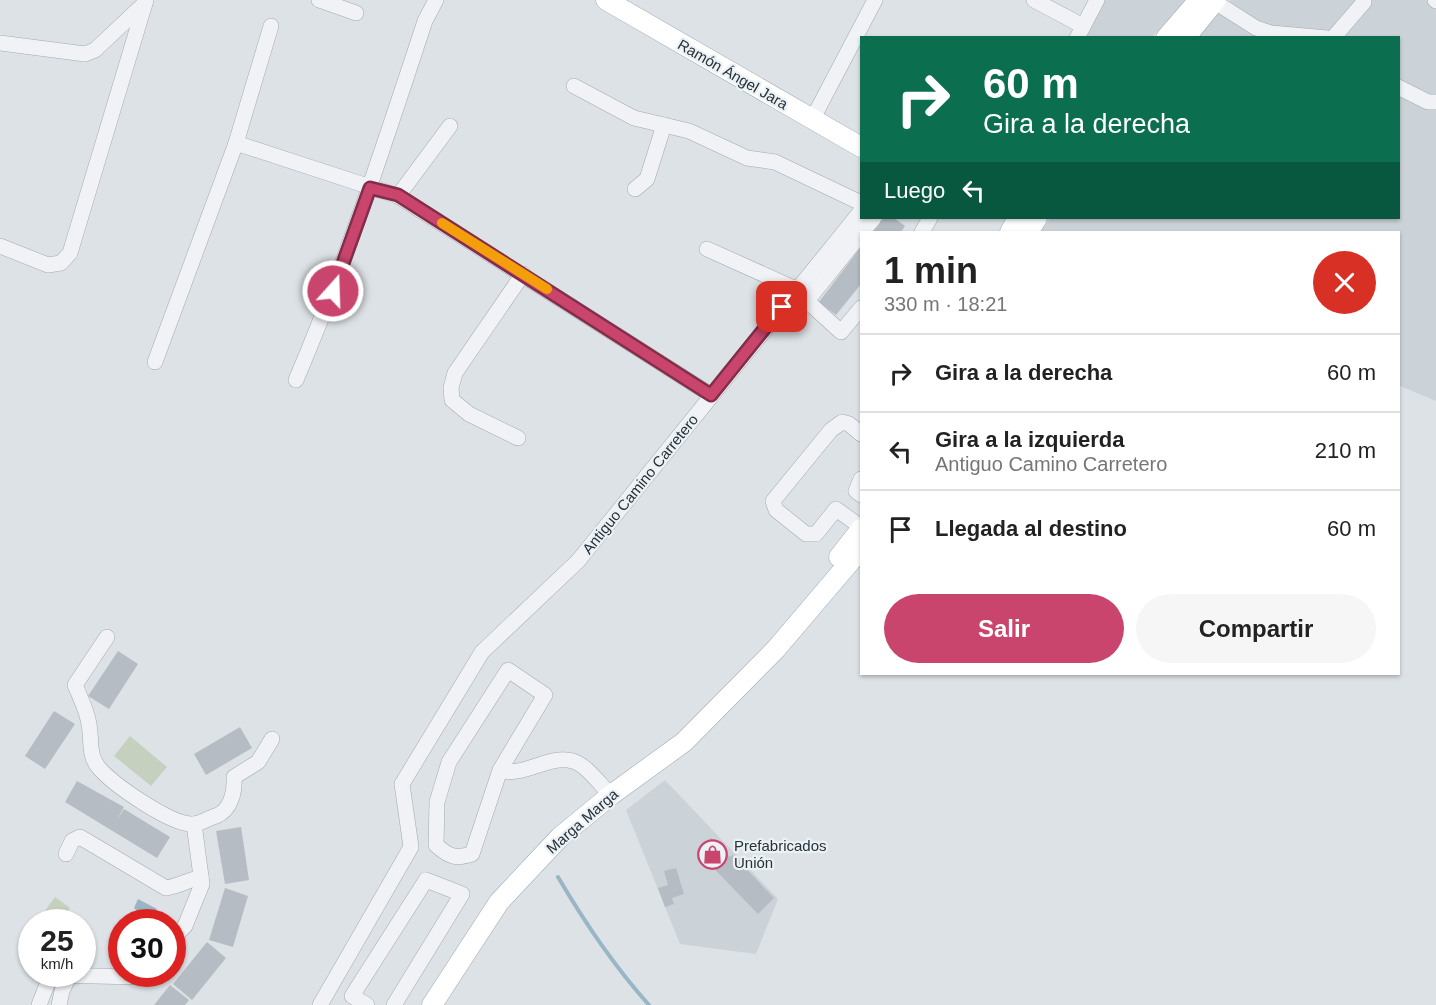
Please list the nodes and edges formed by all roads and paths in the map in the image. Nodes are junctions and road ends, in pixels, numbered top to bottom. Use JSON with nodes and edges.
{"nodes":[{"id":1,"x":319,"y":0,"type":"edge"},
{"id":2,"x":436,"y":0,"type":"edge"},
{"id":3,"x":606,"y":0,"type":"edge"},
{"id":4,"x":875,"y":0,"type":"edge"},
{"id":5,"x":1034,"y":0,"type":"edge"},
{"id":6,"x":1097,"y":0,"type":"edge"},
{"id":7,"x":146,"y":1,"type":"edge"},
{"id":8,"x":1210,"y":1,"type":"edge"},
{"id":9,"x":1364,"y":2,"type":"dead end"},
{"id":10,"x":356,"y":13,"type":"dead end"},
{"id":11,"x":271,"y":26,"type":"dead end"},
{"id":12,"x":1080,"y":32,"type":"edge"},
{"id":13,"x":1252,"y":33,"type":"edge"},
{"id":14,"x":1168,"y":36,"type":"edge"},
{"id":15,"x":1186,"y":36,"type":"edge"},
{"id":16,"x":1305,"y":36,"type":"edge"},
{"id":17,"x":1335,"y":36,"type":"edge"},
{"id":18,"x":0,"y":43,"type":"edge"},
{"id":19,"x":574,"y":86,"type":"dead end"},
{"id":20,"x":1400,"y":88,"type":"edge"},
{"id":21,"x":1436,"y":102,"type":"edge"},
{"id":22,"x":812,"y":120,"type":"junction"},
{"id":23,"x":664,"y":125,"type":"junction"},
{"id":24,"x":450,"y":126,"type":"dead end"},
{"id":25,"x":236,"y":142,"type":"junction"},
{"id":26,"x":860,"y":146,"type":"edge"},
{"id":27,"x":370,"y":188,"type":"junction"},
{"id":28,"x":635,"y":189,"type":"dead end"},
{"id":29,"x":398,"y":195,"type":"junction"},
{"id":30,"x":860,"y":203,"type":"edge"},
{"id":31,"x":860,"y":212,"type":"edge"},
{"id":32,"x":873,"y":219,"type":"edge"},
{"id":33,"x":1026,"y":222,"type":"edge"},
{"id":34,"x":864,"y":231,"type":"edge"},
{"id":35,"x":1012,"y":231,"type":"edge"},
{"id":36,"x":860,"y":235,"type":"edge"},
{"id":37,"x":0,"y":246,"type":"edge"},
{"id":38,"x":707,"y":249,"type":"dead end"},
{"id":39,"x":523,"y":274,"type":"junction"},
{"id":40,"x":796,"y":289,"type":"junction"},
{"id":41,"x":860,"y":309,"type":"edge"},
{"id":42,"x":154,"y":362,"type":"dead end"},
{"id":43,"x":296,"y":380,"type":"dead end"},
{"id":44,"x":711,"y":395,"type":"junction"},
{"id":45,"x":860,"y":433,"type":"edge"},
{"id":46,"x":518,"y":438,"type":"dead end"},
{"id":47,"x":860,"y":481,"type":"edge"},
{"id":48,"x":860,"y":494,"type":"edge"},
{"id":49,"x":860,"y":527,"type":"edge"},
{"id":50,"x":860,"y":529,"type":"edge"},
{"id":51,"x":860,"y":550,"type":"edge"},
{"id":52,"x":107,"y":637,"type":"dead end"},
{"id":53,"x":735,"y":688,"type":"junction"},
{"id":54,"x":272,"y":740,"type":"dead end"},
{"id":55,"x":500,"y":770,"type":"junction"},
{"id":56,"x":611,"y":795,"type":"junction"},
{"id":57,"x":194,"y":824,"type":"junction"},
{"id":58,"x":66,"y":854,"type":"dead end"},
{"id":59,"x":201,"y":877,"type":"junction"},
{"id":60,"x":180,"y":886,"type":"junction"},
{"id":61,"x":197,"y":896,"type":"junction"},
{"id":62,"x":186,"y":924,"type":"edge"},
{"id":63,"x":46,"y":987,"type":"edge"},
{"id":64,"x":64,"y":987,"type":"edge"},
{"id":65,"x":39,"y":1005,"type":"edge"},
{"id":66,"x":60,"y":1005,"type":"edge"},
{"id":67,"x":320,"y":1005,"type":"edge"},
{"id":68,"x":367,"y":1005,"type":"edge"},
{"id":69,"x":394,"y":1005,"type":"edge"},
{"id":70,"x":432,"y":1005,"type":"edge"}],
"edges":[{"from":1,"to":10,"type":"street"},
{"from":2,"to":27,"type":"street"},
{"from":3,"to":22,"type":"main road","name":"Ramón Ángel Jara"},
{"from":4,"to":22,"type":"street"},
{"from":5,"to":12,"type":"street"},
{"from":6,"to":12,"type":"street"},
{"from":7,"to":18,"type":"street"},
{"from":7,"to":37,"type":"street"},
{"from":8,"to":13,"type":"street"},
{"from":8,"to":14,"type":"main road"},
{"from":8,"to":15,"type":"main road"},
{"from":9,"to":17,"type":"street"},
{"from":11,"to":25,"type":"street"},
{"from":13,"to":16,"type":"street"},
{"from":19,"to":23,"type":"street"},
{"from":20,"to":21,"type":"street"},
{"from":22,"to":26,"type":"main road","name":"Ramón Ángel Jara"},
{"from":23,"to":28,"type":"street"},
{"from":23,"to":30,"type":"street"},
{"from":24,"to":29,"type":"street"},
{"from":25,"to":27,"type":"street"},
{"from":25,"to":42,"type":"street"},
{"from":27,"to":29,"type":"street"},
{"from":27,"to":43,"type":"street"},
{"from":29,"to":39,"type":"street"},
{"from":31,"to":40,"type":"street","name":"Antiguo Camino Carretero"},
{"from":32,"to":34,"type":"street"},
{"from":33,"to":35,"type":"main road"},
{"from":36,"to":41,"type":"street"},
{"from":38,"to":40,"type":"street"},
{"from":39,"to":44,"type":"street"},
{"from":39,"to":46,"type":"street"},
{"from":40,"to":44,"type":"street","name":"Antiguo Camino Carretero"},
{"from":44,"to":67,"type":"street","name":"Antiguo Camino Carretero"},
{"from":45,"to":49,"type":"street"},
{"from":47,"to":48,"type":"street"},
{"from":50,"to":53,"type":"main road","name":"Marga Marga"},
{"from":51,"to":53,"type":"main road","name":"Marga Marga"},
{"from":52,"to":57,"type":"street"},
{"from":53,"to":56,"type":"main road","name":"Marga Marga"},
{"from":54,"to":57,"type":"street"},
{"from":55,"to":55,"type":"street"},
{"from":55,"to":56,"type":"street"},
{"from":56,"to":70,"type":"main road","name":"Marga Marga"},
{"from":57,"to":59,"type":"street"},
{"from":58,"to":60,"type":"street"},
{"from":59,"to":60,"type":"street"},
{"from":59,"to":61,"type":"street"},
{"from":60,"to":61,"type":"street"},
{"from":61,"to":62,"type":"street"},
{"from":63,"to":65,"type":"street"},
{"from":64,"to":66,"type":"street"},
{"from":68,"to":69,"type":"street"}]}
